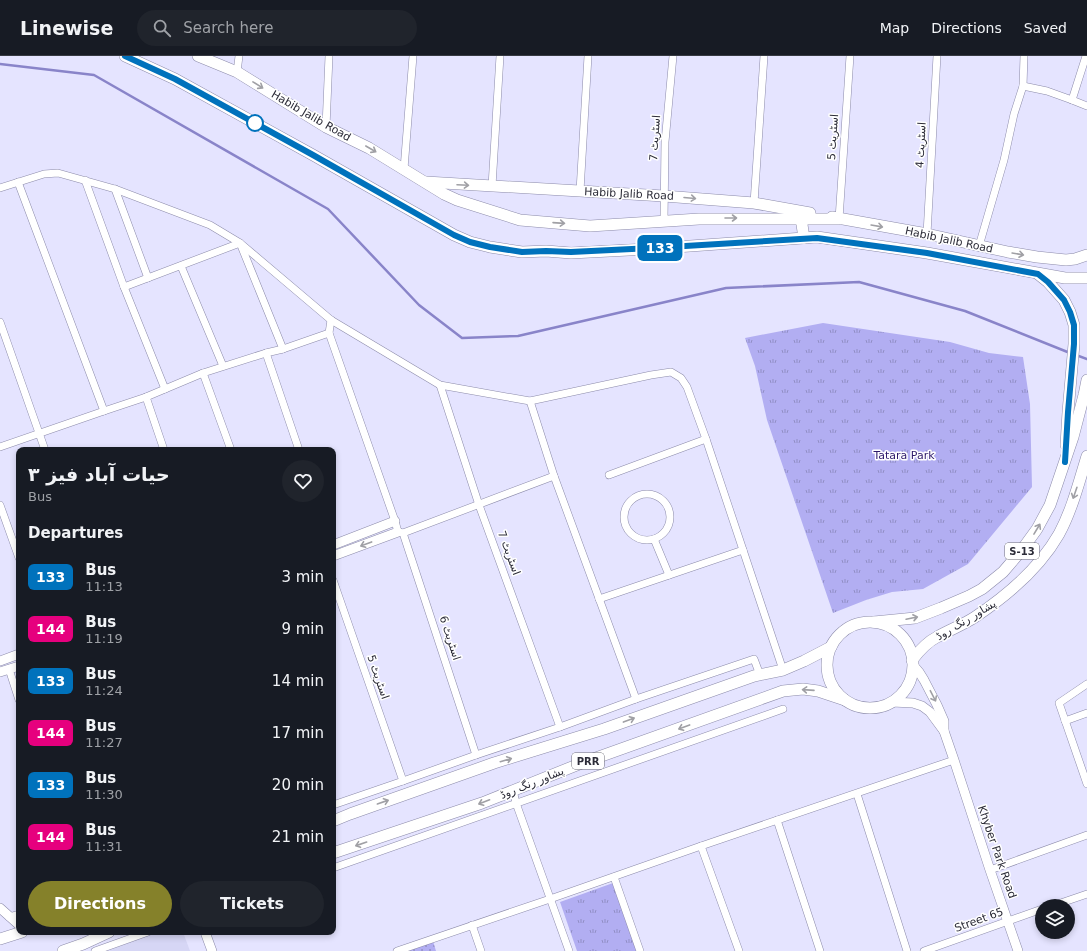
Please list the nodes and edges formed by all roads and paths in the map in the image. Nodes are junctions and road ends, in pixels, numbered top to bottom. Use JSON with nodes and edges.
{"nodes":[{"id":1,"x":125,"y":56,"type":"edge"},
{"id":2,"x":198,"y":56,"type":"edge"},
{"id":3,"x":239,"y":56,"type":"edge"},
{"id":4,"x":329,"y":56,"type":"edge"},
{"id":5,"x":413,"y":56,"type":"edge"},
{"id":6,"x":500,"y":56,"type":"edge"},
{"id":7,"x":588,"y":56,"type":"edge"},
{"id":8,"x":673,"y":56,"type":"edge"},
{"id":9,"x":764,"y":56,"type":"edge"},
{"id":10,"x":850,"y":56,"type":"edge"},
{"id":11,"x":937,"y":56,"type":"edge"},
{"id":12,"x":1024,"y":56,"type":"edge"},
{"id":13,"x":1086,"y":56,"type":"edge"},
{"id":14,"x":237,"y":72,"type":"junction"},
{"id":15,"x":1023,"y":86,"type":"junction"},
{"id":16,"x":1072,"y":100,"type":"junction"},
{"id":17,"x":1087,"y":106,"type":"edge"},
{"id":18,"x":326,"y":127,"type":"junction"},
{"id":19,"x":404,"y":169,"type":"junction"},
{"id":20,"x":85,"y":180,"type":"junction"},
{"id":21,"x":18,"y":182,"type":"junction"},
{"id":22,"x":424,"y":182,"type":"junction"},
{"id":23,"x":492,"y":186,"type":"junction"},
{"id":24,"x":0,"y":188,"type":"edge"},
{"id":25,"x":115,"y":189,"type":"junction"},
{"id":26,"x":580,"y":191,"type":"junction"},
{"id":27,"x":664,"y":196,"type":"junction"},
{"id":28,"x":754,"y":203,"type":"junction"},
{"id":29,"x":801,"y":218,"type":"junction"},
{"id":30,"x":839,"y":219,"type":"junction"},
{"id":31,"x":664,"y":221,"type":"junction"},
{"id":32,"x":927,"y":234,"type":"junction"},
{"id":33,"x":804,"y":238,"type":"junction"},
{"id":34,"x":240,"y":243,"type":"junction"},
{"id":35,"x":979,"y":246,"type":"junction"},
{"id":36,"x":1087,"y":255,"type":"edge"},
{"id":37,"x":180,"y":266,"type":"junction"},
{"id":38,"x":1038,"y":274,"type":"junction"},
{"id":39,"x":148,"y":278,"type":"junction"},
{"id":40,"x":1087,"y":278,"type":"edge"},
{"id":41,"x":124,"y":287,"type":"junction"},
{"id":42,"x":331,"y":320,"type":"junction"},
{"id":43,"x":0,"y":322,"type":"edge"},
{"id":44,"x":329,"y":333,"type":"junction"},
{"id":45,"x":283,"y":349,"type":"junction"},
{"id":46,"x":266,"y":353,"type":"junction"},
{"id":47,"x":223,"y":366,"type":"junction"},
{"id":48,"x":203,"y":373,"type":"junction"},
{"id":49,"x":1087,"y":380,"type":"edge"},
{"id":50,"x":440,"y":385,"type":"junction"},
{"id":51,"x":165,"y":389,"type":"junction"},
{"id":52,"x":146,"y":397,"type":"junction"},
{"id":53,"x":530,"y":401,"type":"junction"},
{"id":54,"x":104,"y":411,"type":"junction"},
{"id":55,"x":39,"y":433,"type":"junction"},
{"id":56,"x":706,"y":439,"type":"junction"},
{"id":57,"x":0,"y":447,"type":"edge"},
{"id":58,"x":45,"y":447,"type":"edge"},
{"id":59,"x":163,"y":447,"type":"edge"},
{"id":60,"x":230,"y":447,"type":"edge"},
{"id":61,"x":299,"y":447,"type":"edge"},
{"id":62,"x":1087,"y":456,"type":"edge"},
{"id":63,"x":1065,"y":462,"type":"junction"},
{"id":64,"x":609,"y":475,"type":"dead end"},
{"id":65,"x":554,"y":476,"type":"junction"},
{"id":66,"x":0,"y":505,"type":"edge"},
{"id":67,"x":479,"y":505,"type":"junction"},
{"id":68,"x":395,"y":521,"type":"junction"},
{"id":69,"x":401,"y":533,"type":"junction"},
{"id":70,"x":654,"y":539,"type":"junction"},
{"id":71,"x":336,"y":544,"type":"edge"},
{"id":72,"x":16,"y":550,"type":"edge"},
{"id":73,"x":743,"y":550,"type":"junction"},
{"id":74,"x":336,"y":555,"type":"edge"},
{"id":75,"x":669,"y":576,"type":"junction"},
{"id":76,"x":336,"y":589,"type":"edge"},
{"id":77,"x":599,"y":600,"type":"junction"},
{"id":78,"x":874,"y":622,"type":"junction"},
{"id":79,"x":831,"y":647,"type":"junction"},
{"id":80,"x":16,"y":655,"type":"edge"},
{"id":81,"x":0,"y":661,"type":"edge"},
{"id":82,"x":913,"y":662,"type":"junction"},
{"id":83,"x":16,"y":667,"type":"edge"},
{"id":84,"x":783,"y":670,"type":"junction"},
{"id":85,"x":4,"y":671,"type":"edge"},
{"id":86,"x":760,"y":675,"type":"junction"},
{"id":87,"x":1087,"y":684,"type":"edge"},
{"id":88,"x":16,"y":694,"type":"edge"},
{"id":89,"x":636,"y":699,"type":"junction"},
{"id":90,"x":845,"y":700,"type":"junction"},
{"id":91,"x":892,"y":702,"type":"junction"},
{"id":92,"x":783,"y":709,"type":"dead end"},
{"id":93,"x":1087,"y":713,"type":"edge"},
{"id":94,"x":1065,"y":721,"type":"junction"},
{"id":95,"x":560,"y":727,"type":"junction"},
{"id":96,"x":944,"y":731,"type":"junction"},
{"id":97,"x":476,"y":755,"type":"junction"},
{"id":98,"x":954,"y":760,"type":"junction"},
{"id":99,"x":403,"y":781,"type":"junction"},
{"id":100,"x":1087,"y":784,"type":"edge"},
{"id":101,"x":513,"y":790,"type":"junction"},
{"id":102,"x":857,"y":794,"type":"junction"},
{"id":103,"x":516,"y":803,"type":"junction"},
{"id":104,"x":336,"y":804,"type":"edge"},
{"id":105,"x":336,"y":820,"type":"edge"},
{"id":106,"x":777,"y":820,"type":"junction"},
{"id":107,"x":1087,"y":834,"type":"edge"},
{"id":108,"x":701,"y":846,"type":"junction"},
{"id":109,"x":336,"y":852,"type":"edge"},
{"id":110,"x":336,"y":867,"type":"edge"},
{"id":111,"x":990,"y":870,"type":"junction"},
{"id":112,"x":614,"y":877,"type":"junction"},
{"id":113,"x":1087,"y":894,"type":"edge"},
{"id":114,"x":550,"y":899,"type":"junction"},
{"id":115,"x":1072,"y":899,"type":"edge"},
{"id":116,"x":0,"y":908,"type":"edge"},
{"id":117,"x":1035,"y":911,"type":"edge"},
{"id":118,"x":16,"y":915,"type":"edge"},
{"id":119,"x":9,"y":917,"type":"junction"},
{"id":120,"x":1008,"y":921,"type":"junction"},
{"id":121,"x":16,"y":923,"type":"edge"},
{"id":122,"x":472,"y":925,"type":"junction"},
{"id":123,"x":16,"y":934,"type":"edge"},
{"id":124,"x":102,"y":935,"type":"edge"},
{"id":125,"x":139,"y":935,"type":"edge"},
{"id":126,"x":206,"y":935,"type":"edge"},
{"id":127,"x":0,"y":939,"type":"edge"},
{"id":128,"x":939,"y":948,"type":"edge"},
{"id":129,"x":63,"y":951,"type":"edge"},
{"id":130,"x":94,"y":951,"type":"edge"},
{"id":131,"x":212,"y":951,"type":"edge"},
{"id":132,"x":396,"y":951,"type":"edge"},
{"id":133,"x":481,"y":951,"type":"edge"},
{"id":134,"x":569,"y":951,"type":"edge"},
{"id":135,"x":640,"y":951,"type":"edge"},
{"id":136,"x":739,"y":951,"type":"edge"},
{"id":137,"x":820,"y":951,"type":"edge"},
{"id":138,"x":907,"y":951,"type":"edge"},
{"id":139,"x":924,"y":951,"type":"edge"},
{"id":140,"x":1018,"y":951,"type":"edge"}],
"edges":[{"from":1,"to":33,"type":"main road"},
{"from":2,"to":14,"type":"main road","name":"Habib Jalib Road"},
{"from":3,"to":14,"type":"street"},
{"from":4,"to":18,"type":"street"},
{"from":5,"to":19,"type":"street"},
{"from":6,"to":23,"type":"street"},
{"from":7,"to":26,"type":"street"},
{"from":8,"to":27,"type":"street","name":"اسٹریٹ 7"},
{"from":9,"to":28,"type":"street"},
{"from":10,"to":30,"type":"street","name":"اسٹریٹ 5"},
{"from":11,"to":32,"type":"street","name":"اسٹریٹ 4"},
{"from":12,"to":15,"type":"street"},
{"from":13,"to":16,"type":"street"},
{"from":14,"to":18,"type":"main road","name":"Habib Jalib Road","one_way":true},
{"from":15,"to":16,"type":"street"},
{"from":15,"to":35,"type":"street"},
{"from":16,"to":17,"type":"street"},
{"from":18,"to":19,"type":"main road","name":"Habib Jalib Road","one_way":true},
{"from":19,"to":22,"type":"main road","name":"Habib Jalib Road"},
{"from":20,"to":21,"type":"street"},
{"from":20,"to":25,"type":"street"},
{"from":20,"to":41,"type":"street"},
{"from":21,"to":24,"type":"street"},
{"from":21,"to":54,"type":"street"},
{"from":22,"to":23,"type":"main road","name":"Habib Jalib Road","one_way":true},
{"from":22,"to":31,"type":"main road","one_way":true},
{"from":23,"to":26,"type":"main road","name":"Habib Jalib Road"},
{"from":25,"to":34,"type":"street"},
{"from":25,"to":39,"type":"street"},
{"from":26,"to":27,"type":"main road","name":"Habib Jalib Road"},
{"from":27,"to":28,"type":"main road","name":"Habib Jalib Road","one_way":true},
{"from":27,"to":31,"type":"street","name":"اسٹریٹ 7"},
{"from":28,"to":30,"type":"main road","name":"Habib Jalib Road"},
{"from":29,"to":30,"type":"main road"},
{"from":31,"to":29,"type":"main road","one_way":true},
{"from":29,"to":33,"type":"main road"},
{"from":30,"to":32,"type":"main road","name":"Habib Jalib Road","one_way":true},
{"from":32,"to":35,"type":"main road","name":"Habib Jalib Road"},
{"from":33,"to":38,"type":"main road"},
{"from":34,"to":37,"type":"street"},
{"from":34,"to":42,"type":"street"},
{"from":34,"to":45,"type":"street"},
{"from":35,"to":36,"type":"main road","name":"Habib Jalib Road","one_way":true},
{"from":37,"to":39,"type":"street"},
{"from":37,"to":47,"type":"street"},
{"from":38,"to":40,"type":"main road"},
{"from":38,"to":63,"type":"main road"},
{"from":39,"to":41,"type":"street"},
{"from":41,"to":51,"type":"street"},
{"from":42,"to":44,"type":"street"},
{"from":42,"to":50,"type":"street"},
{"from":43,"to":55,"type":"street"},
{"from":44,"to":45,"type":"street"},
{"from":44,"to":68,"type":"street","name":"اسٹریٹ 6"},
{"from":45,"to":46,"type":"street"},
{"from":46,"to":47,"type":"street"},
{"from":46,"to":61,"type":"street"},
{"from":47,"to":48,"type":"street"},
{"from":48,"to":51,"type":"street"},
{"from":48,"to":60,"type":"street"},
{"from":49,"to":63,"type":"main road","name":"پشاور رنگ روڈ","number":"S-13"},
{"from":50,"to":53,"type":"street"},
{"from":50,"to":67,"type":"street","name":"اسٹریٹ 7"},
{"from":51,"to":52,"type":"street"},
{"from":52,"to":54,"type":"street"},
{"from":52,"to":59,"type":"street"},
{"from":53,"to":56,"type":"street"},
{"from":53,"to":65,"type":"street"},
{"from":54,"to":55,"type":"street"},
{"from":55,"to":57,"type":"street"},
{"from":55,"to":58,"type":"street"},
{"from":56,"to":64,"type":"street"},
{"from":56,"to":73,"type":"street"},
{"from":62,"to":82,"type":"main road","name":"پشاور رنگ روڈ","number":"S-13","one_way":true},
{"from":78,"to":63,"type":"main road","name":"پشاور رنگ روڈ","number":"S-13","one_way":true},
{"from":65,"to":67,"type":"street"},
{"from":65,"to":77,"type":"street"},
{"from":66,"to":72,"type":"street"},
{"from":67,"to":69,"type":"street"},
{"from":67,"to":95,"type":"street","name":"اسٹریٹ 7"},
{"from":68,"to":69,"type":"street","name":"اسٹریٹ 6"},
{"from":68,"to":71,"type":"street"},
{"from":69,"to":74,"type":"street","one_way":true},
{"from":69,"to":97,"type":"street","name":"اسٹریٹ 6"},
{"from":70,"to":70,"type":"street"},
{"from":70,"to":75,"type":"street"},
{"from":73,"to":75,"type":"street"},
{"from":73,"to":84,"type":"street"},
{"from":75,"to":77,"type":"street"},
{"from":76,"to":99,"type":"street","name":"اسٹریٹ 5"},
{"from":77,"to":89,"type":"street"},
{"from":78,"to":79,"type":"main road"},
{"from":78,"to":82,"type":"main road"},
{"from":79,"to":84,"type":"main road","number":"PRR"},
{"from":79,"to":90,"type":"main road"},
{"from":80,"to":81,"type":"street"},
{"from":82,"to":91,"type":"main road"},
{"from":82,"to":96,"type":"street","one_way":true},
{"from":83,"to":85,"type":"street"},
{"from":84,"to":86,"type":"main road","number":"PRR"},
{"from":85,"to":88,"type":"street"},
{"from":86,"to":89,"type":"street"},
{"from":105,"to":86,"type":"main road","number":"PRR","one_way":true},
{"from":87,"to":94,"type":"street"},
{"from":89,"to":95,"type":"street"},
{"from":90,"to":91,"type":"main road"},
{"from":90,"to":101,"type":"main road","name":"پشاور رنگ روڈ","number":"PRR","one_way":true},
{"from":91,"to":96,"type":"street"},
{"from":92,"to":103,"type":"street"},
{"from":93,"to":94,"type":"street"},
{"from":94,"to":100,"type":"street"},
{"from":95,"to":97,"type":"street"},
{"from":96,"to":98,"type":"street","name":"Khyber Park Road"},
{"from":97,"to":99,"type":"street"},
{"from":98,"to":102,"type":"street"},
{"from":98,"to":111,"type":"street","name":"Khyber Park Road"},
{"from":99,"to":104,"type":"street"},
{"from":101,"to":103,"type":"street"},
{"from":101,"to":109,"type":"main road","name":"پشاور رنگ روڈ","number":"PRR","one_way":true},
{"from":102,"to":106,"type":"street"},
{"from":102,"to":138,"type":"street"},
{"from":103,"to":110,"type":"street"},
{"from":103,"to":114,"type":"street"},
{"from":106,"to":108,"type":"street"},
{"from":106,"to":137,"type":"street"},
{"from":107,"to":111,"type":"street"},
{"from":108,"to":112,"type":"street"},
{"from":108,"to":136,"type":"street"},
{"from":111,"to":120,"type":"street","name":"Khyber Park Road"},
{"from":112,"to":114,"type":"street"},
{"from":112,"to":135,"type":"street"},
{"from":113,"to":115,"type":"street"},
{"from":114,"to":122,"type":"street"},
{"from":114,"to":134,"type":"street"},
{"from":116,"to":119,"type":"street"},
{"from":117,"to":120,"type":"street","name":"Street 65"},
{"from":118,"to":119,"type":"street"},
{"from":119,"to":121,"type":"street"},
{"from":120,"to":128,"type":"street","name":"Street 65"},
{"from":120,"to":140,"type":"street","name":"Khyber Park Road"},
{"from":122,"to":132,"type":"street"},
{"from":122,"to":133,"type":"street"},
{"from":123,"to":127,"type":"main road"},
{"from":124,"to":129,"type":"main road"},
{"from":125,"to":130,"type":"street"},
{"from":126,"to":131,"type":"street"},
{"from":128,"to":139,"type":"street","name":"Street 65"}]}
